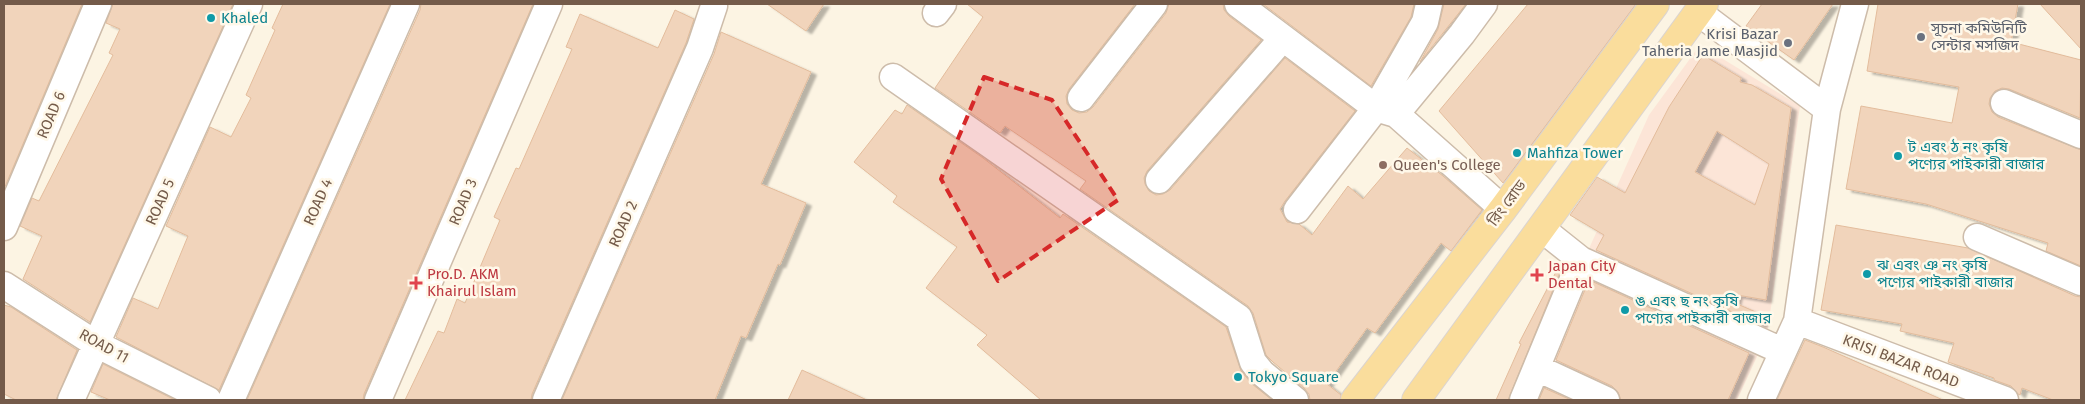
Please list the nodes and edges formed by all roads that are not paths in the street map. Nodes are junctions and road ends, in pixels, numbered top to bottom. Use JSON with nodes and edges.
{"nodes":[{"id":1,"x":98,"y":4,"type":"edge"},
{"id":2,"x":249,"y":4,"type":"edge"},
{"id":3,"x":406,"y":4,"type":"edge"},
{"id":4,"x":549,"y":4,"type":"edge"},
{"id":5,"x":1154,"y":4,"type":"edge"},
{"id":6,"x":1238,"y":4,"type":"edge"},
{"id":7,"x":1429,"y":4,"type":"edge"},
{"id":8,"x":1484,"y":4,"type":"edge"},
{"id":9,"x":1655,"y":4,"type":"edge"},
{"id":10,"x":1854,"y":4,"type":"edge"},
{"id":11,"x":714,"y":6,"type":"dead end"},
{"id":12,"x":1701,"y":8,"type":"edge"},
{"id":13,"x":1283,"y":38,"type":"junction"},
{"id":14,"x":893,"y":77,"type":"dead end"},
{"id":15,"x":1081,"y":98,"type":"dead end"},
{"id":16,"x":2004,"y":103,"type":"dead end"},
{"id":17,"x":1827,"y":109,"type":"junction"},
{"id":18,"x":1386,"y":111,"type":"junction"},
{"id":19,"x":2081,"y":135,"type":"edge"},
{"id":20,"x":1159,"y":180,"type":"dead end"},
{"id":21,"x":1503,"y":209,"type":"junction"},
{"id":22,"x":1296,"y":210,"type":"dead end"},
{"id":23,"x":4,"y":227,"type":"edge"},
{"id":24,"x":1542,"y":229,"type":"junction"},
{"id":25,"x":1977,"y":237,"type":"dead end"},
{"id":26,"x":1581,"y":260,"type":"junction"},
{"id":27,"x":2081,"y":282,"type":"edge"},
{"id":28,"x":4,"y":285,"type":"edge"},
{"id":29,"x":1797,"y":321,"type":"junction"},
{"id":30,"x":96,"y":344,"type":"junction"},
{"id":31,"x":1782,"y":351,"type":"junction"},
{"id":32,"x":1536,"y":368,"type":"junction"},
{"id":33,"x":71,"y":400,"type":"edge"},
{"id":34,"x":208,"y":400,"type":"edge"},
{"id":35,"x":231,"y":400,"type":"edge"},
{"id":36,"x":378,"y":400,"type":"edge"},
{"id":37,"x":546,"y":400,"type":"edge"},
{"id":38,"x":1295,"y":400,"type":"edge"},
{"id":39,"x":1355,"y":400,"type":"edge"},
{"id":40,"x":1416,"y":400,"type":"edge"},
{"id":41,"x":1523,"y":400,"type":"edge"},
{"id":42,"x":1606,"y":400,"type":"edge"},
{"id":43,"x":1760,"y":400,"type":"edge"},
{"id":44,"x":2005,"y":400,"type":"edge"}],
"edges":[{"from":1,"to":23,"type":"street","name":"ROAD 6"},
{"from":2,"to":30,"type":"street","name":"ROAD 5"},
{"from":3,"to":35,"type":"street","name":"ROAD 4"},
{"from":4,"to":36,"type":"street","name":"ROAD 3"},
{"from":5,"to":15,"type":"street"},
{"from":6,"to":13,"type":"street"},
{"from":7,"to":18,"type":"street"},
{"from":8,"to":18,"type":"street"},
{"from":9,"to":21,"type":"main road","name":"রিং রোড"},
{"from":10,"to":17,"type":"street"},
{"from":11,"to":37,"type":"street","name":"ROAD 2"},
{"from":12,"to":17,"type":"street"},
{"from":12,"to":24,"type":"main road"},
{"from":13,"to":18,"type":"street"},
{"from":13,"to":20,"type":"street"},
{"from":14,"to":38,"type":"street"},
{"from":16,"to":19,"type":"street"},
{"from":17,"to":29,"type":"street"},
{"from":18,"to":21,"type":"street"},
{"from":18,"to":22,"type":"street"},
{"from":21,"to":39,"type":"main road","name":"রিং রোড"},
{"from":24,"to":26,"type":"street"},
{"from":24,"to":40,"type":"main road"},
{"from":25,"to":27,"type":"street"},
{"from":26,"to":31,"type":"street"},
{"from":26,"to":32,"type":"street"},
{"from":28,"to":30,"type":"street","name":"ROAD 11"},
{"from":29,"to":31,"type":"street"},
{"from":29,"to":44,"type":"street","name":"KRISI BAZAR ROAD"},
{"from":30,"to":33,"type":"street","name":"ROAD 5"},
{"from":30,"to":34,"type":"street","name":"ROAD 11"},
{"from":31,"to":43,"type":"street"},
{"from":32,"to":41,"type":"street"},
{"from":32,"to":42,"type":"street"}]}
